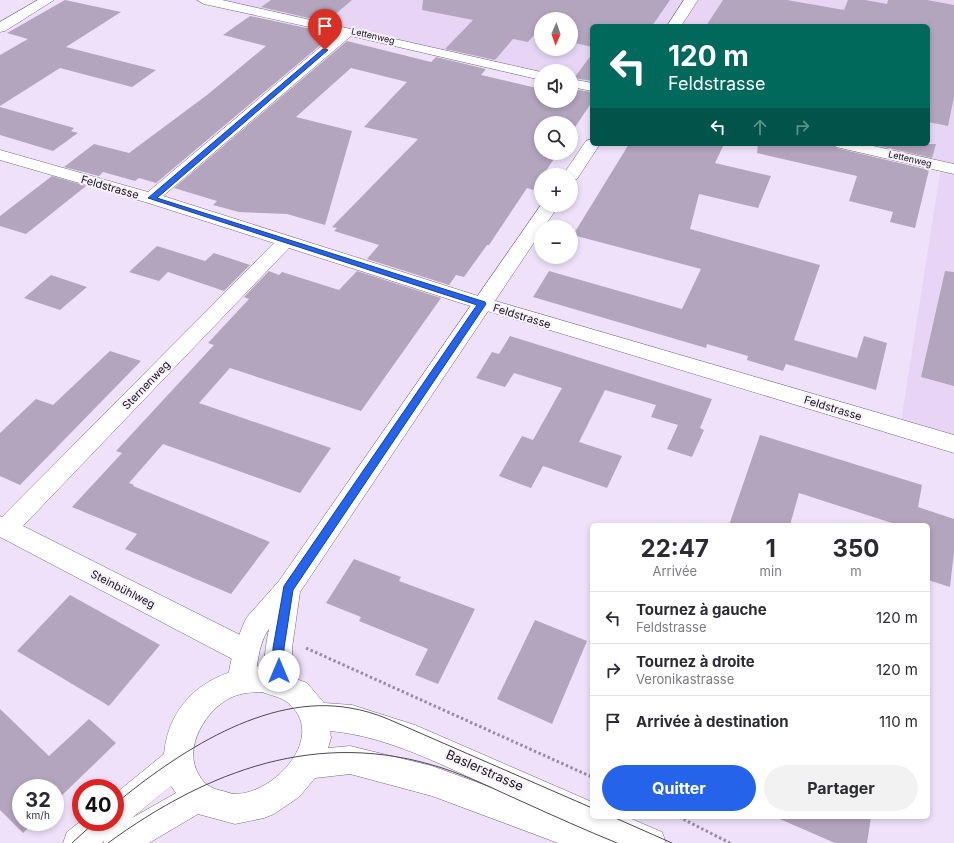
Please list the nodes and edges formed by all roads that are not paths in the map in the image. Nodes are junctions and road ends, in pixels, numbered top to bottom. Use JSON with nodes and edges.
{"nodes":[{"id":1,"x":47,"y":0,"type":"edge"},
{"id":2,"x":204,"y":0,"type":"edge"},
{"id":3,"x":692,"y":0,"type":"edge"},
{"id":4,"x":675,"y":24,"type":"edge"},
{"id":5,"x":0,"y":28,"type":"edge"},
{"id":6,"x":348,"y":30,"type":"junction"},
{"id":7,"x":534,"y":74,"type":"edge"},
{"id":8,"x":578,"y":85,"type":"edge"},
{"id":9,"x":590,"y":88,"type":"edge"},
{"id":10,"x":591,"y":146,"type":"edge"},
{"id":11,"x":851,"y":146,"type":"edge"},
{"id":12,"x":0,"y":155,"type":"edge"},
{"id":13,"x":576,"y":168,"type":"edge"},
{"id":14,"x":954,"y":169,"type":"edge"},
{"id":15,"x":151,"y":198,"type":"junction"},
{"id":16,"x":545,"y":212,"type":"edge"},
{"id":17,"x":286,"y":241,"type":"junction"},
{"id":18,"x":482,"y":304,"type":"junction"},
{"id":19,"x":954,"y":444,"type":"edge"},
{"id":20,"x":3,"y":528,"type":"edge"},
{"id":21,"x":288,"y":589,"type":"junction"},
{"id":22,"x":246,"y":652,"type":"junction"},
{"id":23,"x":241,"y":680,"type":"junction"},
{"id":24,"x":279,"y":682,"type":"junction"},
{"id":25,"x":314,"y":716,"type":"junction"},
{"id":26,"x":178,"y":762,"type":"junction"},
{"id":27,"x":310,"y":764,"type":"junction"},
{"id":28,"x":197,"y":798,"type":"junction"},
{"id":29,"x":124,"y":806,"type":"edge"},
{"id":30,"x":590,"y":816,"type":"edge"},
{"id":31,"x":596,"y":819,"type":"edge"},
{"id":32,"x":93,"y":831,"type":"edge"},
{"id":33,"x":78,"y":843,"type":"edge"},
{"id":34,"x":119,"y":843,"type":"edge"},
{"id":35,"x":598,"y":843,"type":"edge"},
{"id":36,"x":650,"y":843,"type":"edge"}],
"edges":[{"from":1,"to":5,"type":"street"},
{"from":2,"to":6,"type":"street","name":"Lettenweg"},
{"from":3,"to":4,"type":"street"},
{"from":6,"to":7,"type":"street","name":"Lettenweg"},
{"from":6,"to":15,"type":"street"},
{"from":8,"to":9,"type":"street"},
{"from":10,"to":13,"type":"street"},
{"from":11,"to":14,"type":"street","name":"Lettenweg"},
{"from":12,"to":15,"type":"street","name":"Feldstrasse"},
{"from":15,"to":17,"type":"street","name":"Feldstrasse"},
{"from":16,"to":18,"type":"street"},
{"from":17,"to":18,"type":"street","name":"Feldstrasse"},
{"from":17,"to":20,"type":"street","name":"Sternenweg"},
{"from":18,"to":19,"type":"street","name":"Feldstrasse"},
{"from":18,"to":21,"type":"street"},
{"from":20,"to":22,"type":"street","name":"Steinbühlweg"},
{"from":21,"to":22,"type":"street"},
{"from":21,"to":24,"type":"street"},
{"from":22,"to":23,"type":"street"},
{"from":23,"to":24,"type":"street"},
{"from":23,"to":26,"type":"street"},
{"from":24,"to":25,"type":"street"},
{"from":25,"to":27,"type":"street"},
{"from":25,"to":30,"type":"street","name":"Baslerstrasse"},
{"from":26,"to":28,"type":"street"},
{"from":26,"to":29,"type":"street"},
{"from":27,"to":28,"type":"street"},
{"from":27,"to":35,"type":"street"},
{"from":28,"to":34,"type":"street"},
{"from":31,"to":36,"type":"street","name":"Baslerstrasse"},
{"from":32,"to":33,"type":"street"}]}
